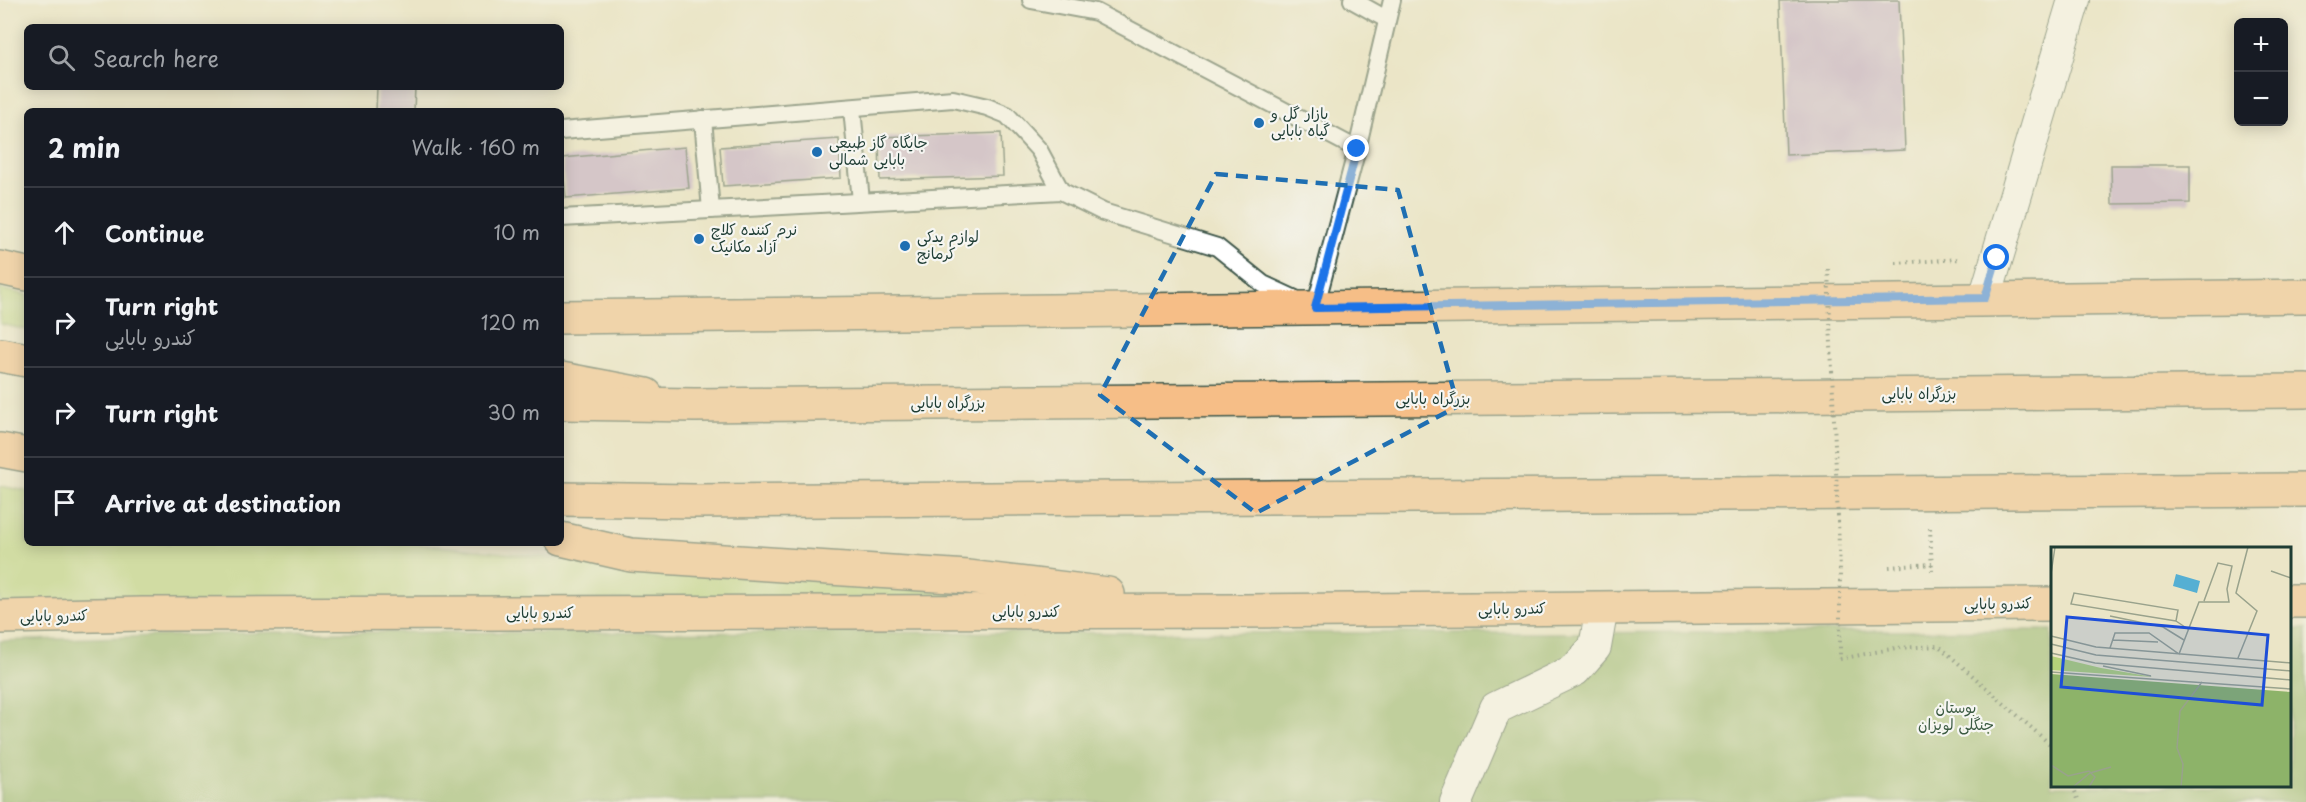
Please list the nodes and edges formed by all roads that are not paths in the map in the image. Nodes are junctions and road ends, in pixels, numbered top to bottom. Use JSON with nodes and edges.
{"nodes":[{"id":1,"x":1031,"y":0,"type":"edge"},
{"id":2,"x":1352,"y":0,"type":"edge"},
{"id":3,"x":1392,"y":0,"type":"edge"},
{"id":4,"x":2074,"y":0,"type":"edge"},
{"id":5,"x":1386,"y":19,"type":"junction"},
{"id":6,"x":852,"y":109,"type":"junction"},
{"id":7,"x":703,"y":119,"type":"junction"},
{"id":8,"x":564,"y":131,"type":"edge"},
{"id":9,"x":1357,"y":149,"type":"junction"},
{"id":10,"x":1061,"y":191,"type":"junction"},
{"id":11,"x":861,"y":201,"type":"junction"},
{"id":12,"x":711,"y":210,"type":"junction"},
{"id":13,"x":564,"y":218,"type":"edge"},
{"id":14,"x":0,"y":268,"type":"edge"},
{"id":15,"x":24,"y":273,"type":"edge"},
{"id":16,"x":2306,"y":296,"type":"edge"},
{"id":17,"x":1985,"y":298,"type":"junction"},
{"id":18,"x":1315,"y":308,"type":"junction"},
{"id":19,"x":564,"y":317,"type":"edge"},
{"id":20,"x":0,"y":355,"type":"edge"},
{"id":21,"x":24,"y":359,"type":"edge"},
{"id":22,"x":564,"y":380,"type":"edge"},
{"id":23,"x":2306,"y":391,"type":"edge"},
{"id":24,"x":564,"y":403,"type":"edge"},
{"id":25,"x":695,"y":405,"type":"junction"},
{"id":26,"x":0,"y":450,"type":"edge"},
{"id":27,"x":24,"y":454,"type":"edge"},
{"id":28,"x":2306,"y":490,"type":"edge"},
{"id":29,"x":564,"y":499,"type":"edge"},
{"id":30,"x":564,"y":541,"type":"edge"},
{"id":31,"x":2051,"y":604,"type":"edge"},
{"id":32,"x":1602,"y":608,"type":"junction"},
{"id":33,"x":1244,"y":611,"type":"junction"},
{"id":34,"x":0,"y":617,"type":"edge"},
{"id":35,"x":1456,"y":802,"type":"edge"}],
"edges":[{"from":1,"to":9,"type":"lane"},
{"from":2,"to":5,"type":"lane"},
{"from":3,"to":5,"type":"lane"},
{"from":4,"to":17,"type":"street"},
{"from":5,"to":9,"type":"lane"},
{"from":6,"to":7,"type":"lane"},
{"from":6,"to":10,"type":"lane"},
{"from":6,"to":11,"type":"lane"},
{"from":7,"to":8,"type":"lane"},
{"from":7,"to":12,"type":"lane"},
{"from":9,"to":18,"type":"lane"},
{"from":10,"to":11,"type":"lane"},
{"from":10,"to":18,"type":"lane"},
{"from":11,"to":12,"type":"lane"},
{"from":12,"to":13,"type":"lane"},
{"from":14,"to":15,"type":"main road"},
{"from":16,"to":17,"type":"main road"},
{"from":17,"to":18,"type":"main road"},
{"from":18,"to":19,"type":"main road"},
{"from":20,"to":21,"type":"main road"},
{"from":22,"to":25,"type":"main road"},
{"from":23,"to":25,"type":"main road","name":"بزرگراه بابایی"},
{"from":24,"to":25,"type":"main road","name":"بزرگراه بابایی"},
{"from":26,"to":27,"type":"main road"},
{"from":28,"to":29,"type":"main road"},
{"from":30,"to":33,"type":"main road"},
{"from":31,"to":32,"type":"main road","name":"کندرو بابایی"},
{"from":32,"to":33,"type":"main road","name":"کندرو بابایی"},
{"from":32,"to":35,"type":"street"},
{"from":33,"to":34,"type":"main road","name":"کندرو بابایی"}]}
